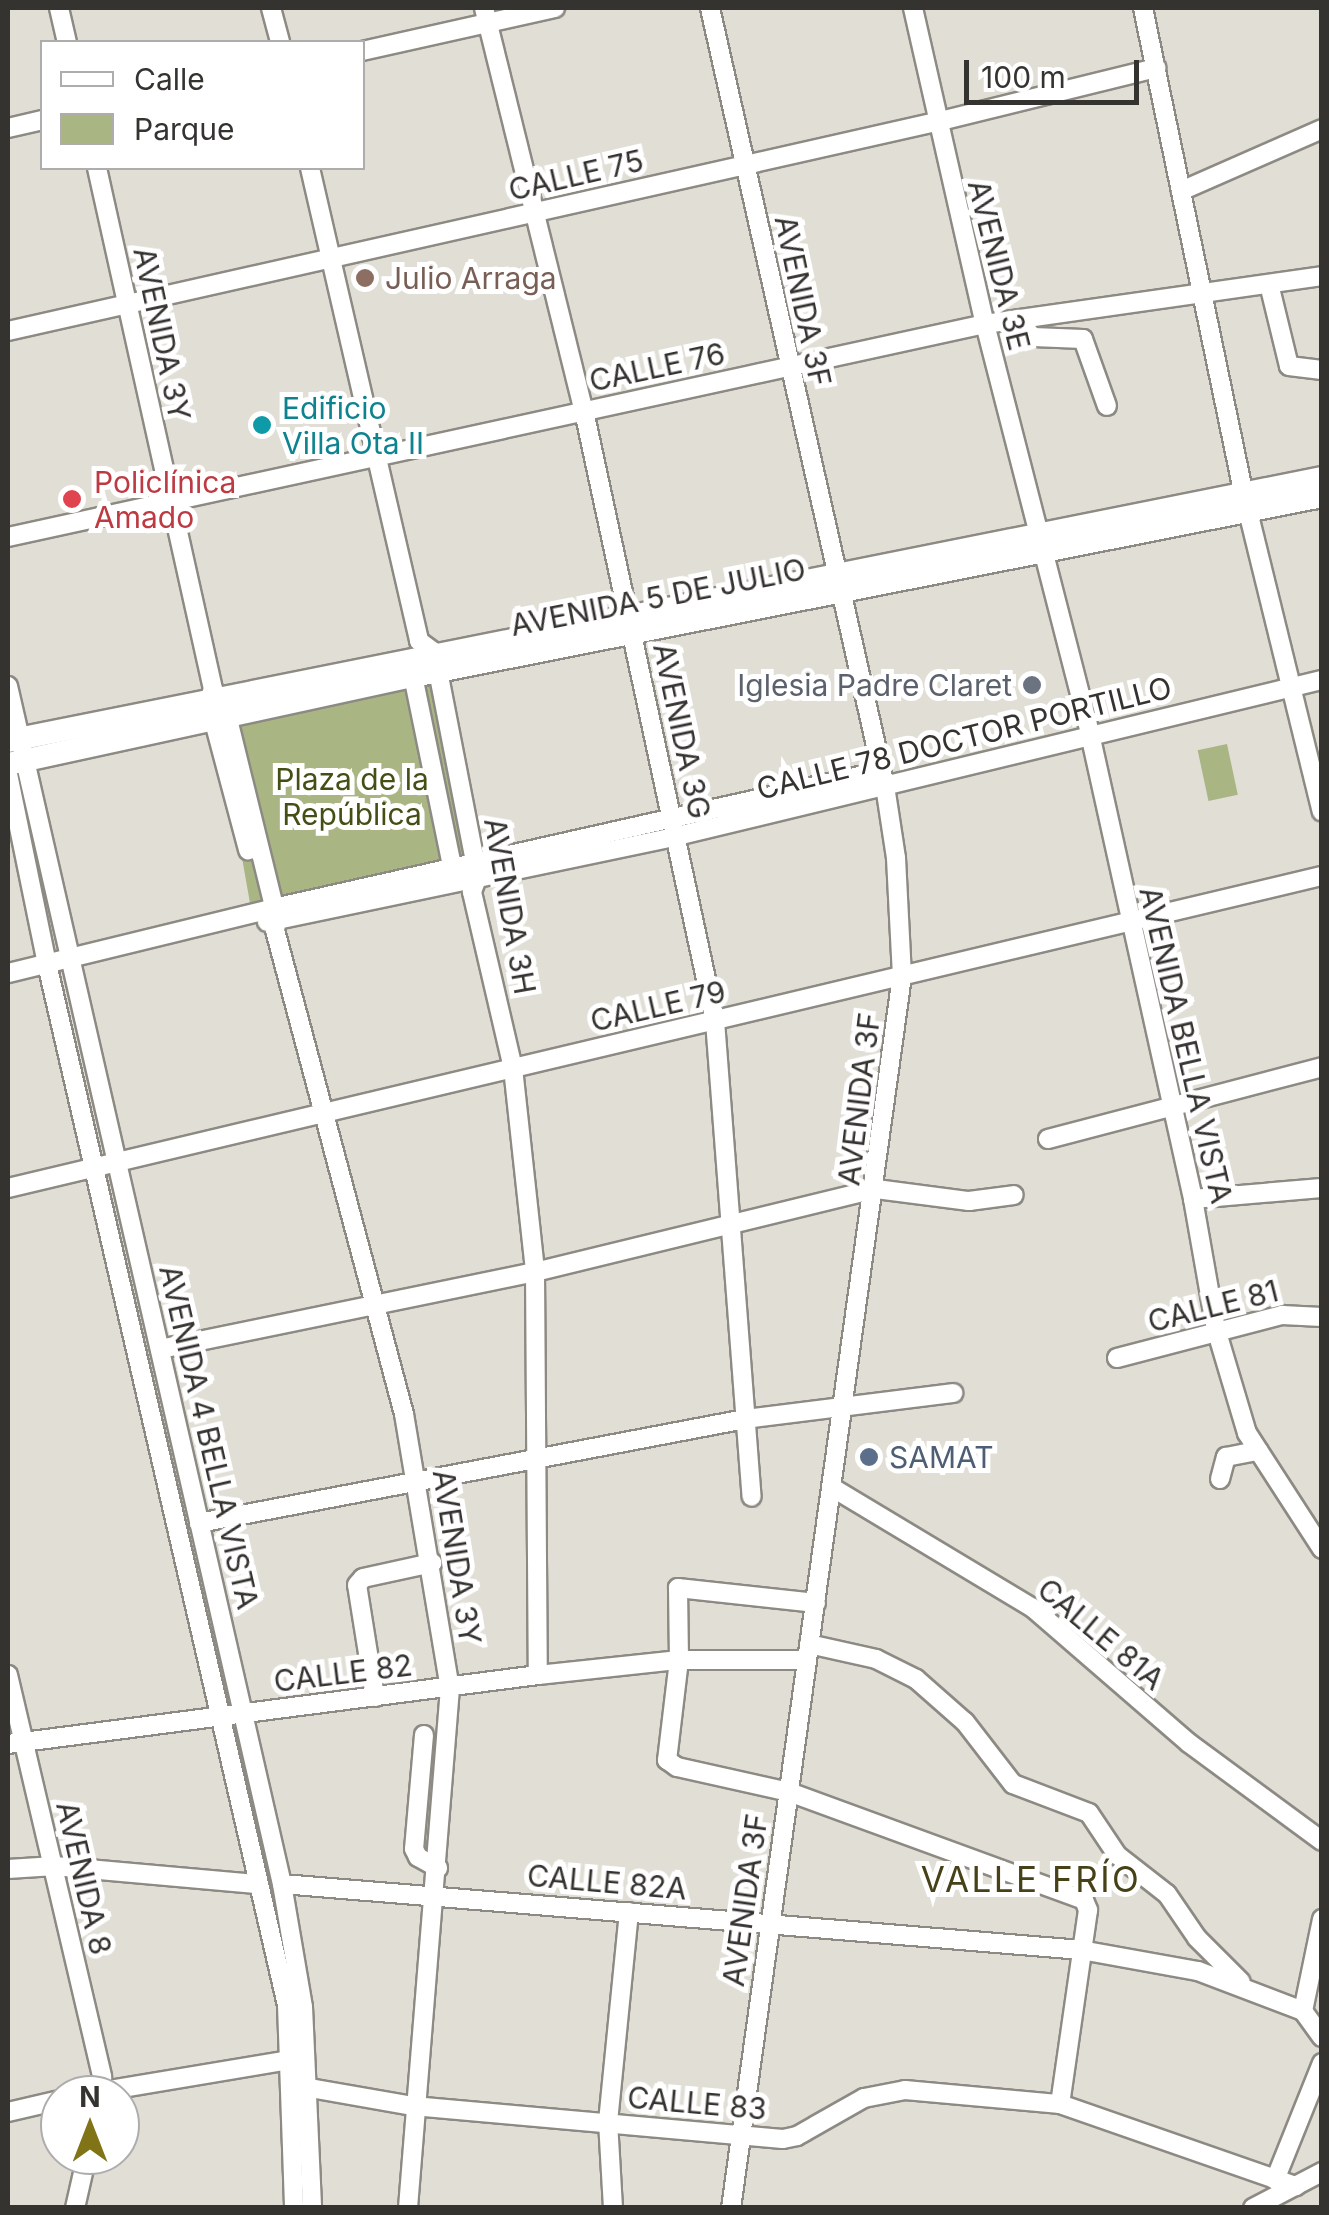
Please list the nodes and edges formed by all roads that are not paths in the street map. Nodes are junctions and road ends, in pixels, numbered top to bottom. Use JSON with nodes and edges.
{"nodes":[{"id":1,"x":59,"y":8,"type":"edge"},
{"id":2,"x":271,"y":8,"type":"edge"},
{"id":3,"x":555,"y":8,"type":"edge"},
{"id":4,"x":710,"y":8,"type":"edge"},
{"id":5,"x":913,"y":8,"type":"edge"},
{"id":6,"x":1144,"y":8,"type":"edge"},
{"id":7,"x":486,"y":14,"type":"edge"},
{"id":8,"x":67,"y":40,"type":"edge"},
{"id":9,"x":279,"y":40,"type":"edge"},
{"id":10,"x":365,"y":49,"type":"edge"},
{"id":11,"x":1156,"y":68,"type":"junction"},
{"id":12,"x":40,"y":120,"type":"edge"},
{"id":13,"x":936,"y":122,"type":"junction"},
{"id":14,"x":8,"y":128,"type":"edge"},
{"id":15,"x":1322,"y":129,"type":"edge"},
{"id":16,"x":746,"y":163,"type":"junction"},
{"id":17,"x":96,"y":170,"type":"edge"},
{"id":18,"x":310,"y":170,"type":"edge"},
{"id":19,"x":1181,"y":190,"type":"junction"},
{"id":20,"x":538,"y":213,"type":"junction"},
{"id":21,"x":332,"y":257,"type":"junction"},
{"id":22,"x":1322,"y":276,"type":"edge"},
{"id":23,"x":1269,"y":284,"type":"junction"},
{"id":24,"x":1201,"y":294,"type":"junction"},
{"id":25,"x":129,"y":306,"type":"junction"},
{"id":26,"x":1018,"y":320,"type":"junction"},
{"id":27,"x":985,"y":324,"type":"junction"},
{"id":28,"x":8,"y":331,"type":"edge"},
{"id":29,"x":788,"y":368,"type":"junction"},
{"id":30,"x":1322,"y":370,"type":"edge"},
{"id":31,"x":1108,"y":406,"type":"dead end"},
{"id":32,"x":584,"y":411,"type":"junction"},
{"id":33,"x":378,"y":457,"type":"junction"},
{"id":34,"x":1322,"y":478,"type":"edge"},
{"id":35,"x":1322,"y":496,"type":"edge"},
{"id":36,"x":1246,"y":503,"type":"junction"},
{"id":37,"x":171,"y":504,"type":"junction"},
{"id":38,"x":8,"y":536,"type":"edge"},
{"id":39,"x":1042,"y":543,"type":"junction"},
{"id":40,"x":841,"y":584,"type":"junction"},
{"id":41,"x":631,"y":624,"type":"junction"},
{"id":42,"x":422,"y":659,"type":"junction"},
{"id":43,"x":1322,"y":680,"type":"edge"},
{"id":44,"x":8,"y":686,"type":"edge"},
{"id":45,"x":1290,"y":687,"type":"junction"},
{"id":46,"x":217,"y":704,"type":"junction"},
{"id":47,"x":1090,"y":734,"type":"junction"},
{"id":48,"x":13,"y":755,"type":"edge"},
{"id":49,"x":884,"y":779,"type":"junction"},
{"id":50,"x":1322,"y":812,"type":"edge"},
{"id":51,"x":675,"y":829,"type":"junction"},
{"id":52,"x":454,"y":874,"type":"junction"},
{"id":53,"x":1322,"y":876,"type":"edge"},
{"id":54,"x":475,"y":877,"type":"junction"},
{"id":55,"x":271,"y":918,"type":"junction"},
{"id":56,"x":1129,"y":923,"type":"junction"},
{"id":57,"x":70,"y":959,"type":"junction"},
{"id":58,"x":46,"y":964,"type":"junction"},
{"id":59,"x":8,"y":973,"type":"edge"},
{"id":60,"x":902,"y":976,"type":"junction"},
{"id":61,"x":716,"y":1021,"type":"junction"},
{"id":62,"x":1322,"y":1066,"type":"edge"},
{"id":63,"x":513,"y":1068,"type":"junction"},
{"id":64,"x":1171,"y":1106,"type":"junction"},
{"id":65,"x":325,"y":1111,"type":"junction"},
{"id":66,"x":1048,"y":1139,"type":"dead end"},
{"id":67,"x":120,"y":1161,"type":"junction"},
{"id":68,"x":93,"y":1168,"type":"junction"},
{"id":69,"x":8,"y":1188,"type":"edge"},
{"id":70,"x":876,"y":1188,"type":"junction"},
{"id":71,"x":1322,"y":1188,"type":"edge"},
{"id":72,"x":1014,"y":1195,"type":"dead end"},
{"id":73,"x":1193,"y":1198,"type":"junction"},
{"id":74,"x":729,"y":1225,"type":"junction"},
{"id":75,"x":535,"y":1272,"type":"junction"},
{"id":76,"x":375,"y":1306,"type":"junction"},
{"id":77,"x":1322,"y":1317,"type":"edge"},
{"id":78,"x":1216,"y":1329,"type":"junction"},
{"id":79,"x":160,"y":1349,"type":"junction"},
{"id":80,"x":1117,"y":1358,"type":"dead end"},
{"id":81,"x":953,"y":1394,"type":"dead end"},
{"id":82,"x":843,"y":1405,"type":"junction"},
{"id":83,"x":745,"y":1419,"type":"junction"},
{"id":84,"x":1258,"y":1451,"type":"junction"},
{"id":85,"x":534,"y":1457,"type":"junction"},
{"id":86,"x":417,"y":1478,"type":"junction"},
{"id":87,"x":1220,"y":1479,"type":"dead end"},
{"id":88,"x":833,"y":1488,"type":"junction"},
{"id":89,"x":752,"y":1496,"type":"dead end"},
{"id":90,"x":199,"y":1522,"type":"junction"},
{"id":91,"x":1322,"y":1549,"type":"edge"},
{"id":92,"x":432,"y":1563,"type":"junction"},
{"id":93,"x":816,"y":1602,"type":"junction"},
{"id":94,"x":808,"y":1652,"type":"junction"},
{"id":95,"x":678,"y":1660,"type":"junction"},
{"id":96,"x":8,"y":1675,"type":"edge"},
{"id":97,"x":538,"y":1675,"type":"junction"},
{"id":98,"x":450,"y":1688,"type":"junction"},
{"id":99,"x":376,"y":1697,"type":"junction"},
{"id":100,"x":245,"y":1713,"type":"junction"},
{"id":101,"x":222,"y":1715,"type":"junction"},
{"id":102,"x":424,"y":1735,"type":"dead end"},
{"id":103,"x":15,"y":1743,"type":"edge"},
{"id":104,"x":788,"y":1792,"type":"junction"},
{"id":105,"x":1322,"y":1841,"type":"edge"},
{"id":106,"x":54,"y":1866,"type":"junction"},
{"id":107,"x":438,"y":1868,"type":"junction"},
{"id":108,"x":8,"y":1870,"type":"edge"},
{"id":109,"x":258,"y":1884,"type":"junction"},
{"id":110,"x":282,"y":1884,"type":"junction"},
{"id":111,"x":436,"y":1895,"type":"junction"},
{"id":112,"x":629,"y":1912,"type":"junction"},
{"id":113,"x":1322,"y":1919,"type":"edge"},
{"id":114,"x":768,"y":1924,"type":"junction"},
{"id":115,"x":1081,"y":1950,"type":"junction"},
{"id":116,"x":1246,"y":1986,"type":"junction"},
{"id":117,"x":1303,"y":2011,"type":"junction"},
{"id":118,"x":1322,"y":2037,"type":"edge"},
{"id":119,"x":290,"y":2060,"type":"junction"},
{"id":120,"x":1322,"y":2063,"type":"edge"},
{"id":121,"x":102,"y":2075,"type":"edge"},
{"id":122,"x":140,"y":2085,"type":"edge"},
{"id":123,"x":310,"y":2088,"type":"junction"},
{"id":124,"x":1060,"y":2104,"type":"junction"},
{"id":125,"x":40,"y":2105,"type":"edge"},
{"id":126,"x":413,"y":2106,"type":"junction"},
{"id":127,"x":8,"y":2112,"type":"edge"},
{"id":128,"x":608,"y":2122,"type":"junction"},
{"id":129,"x":738,"y":2132,"type":"junction"},
{"id":130,"x":1322,"y":2172,"type":"edge"},
{"id":131,"x":82,"y":2175,"type":"edge"},
{"id":132,"x":1275,"y":2180,"type":"junction"},
{"id":133,"x":1296,"y":2186,"type":"junction"},
{"id":134,"x":75,"y":2208,"type":"edge"},
{"id":135,"x":294,"y":2208,"type":"edge"},
{"id":136,"x":312,"y":2208,"type":"edge"},
{"id":137,"x":408,"y":2208,"type":"edge"},
{"id":138,"x":613,"y":2208,"type":"edge"},
{"id":139,"x":731,"y":2208,"type":"edge"},
{"id":140,"x":1253,"y":2208,"type":"edge"}],
"edges":[{"from":1,"to":8,"type":"street"},
{"from":2,"to":9,"type":"street"},
{"from":3,"to":7,"type":"street"},
{"from":4,"to":16,"type":"street","name":"AVENIDA 3F"},
{"from":5,"to":13,"type":"street","name":"AVENIDA 3E"},
{"from":6,"to":11,"type":"street"},
{"from":7,"to":10,"type":"street"},
{"from":7,"to":20,"type":"street","name":"AVENIDA 3G"},
{"from":11,"to":13,"type":"street","name":"CALLE 75"},
{"from":11,"to":19,"type":"street"},
{"from":12,"to":14,"type":"street"},
{"from":13,"to":16,"type":"street","name":"CALLE 75"},
{"from":13,"to":27,"type":"street","name":"AVENIDA 3E"},
{"from":15,"to":19,"type":"street"},
{"from":16,"to":20,"type":"street","name":"CALLE 75"},
{"from":16,"to":29,"type":"street","name":"AVENIDA 3F"},
{"from":17,"to":25,"type":"street","name":"AVENIDA 3Y"},
{"from":18,"to":21,"type":"street","name":"AVENIDA 3H"},
{"from":19,"to":24,"type":"street"},
{"from":20,"to":21,"type":"street","name":"CALLE 75"},
{"from":20,"to":32,"type":"street","name":"AVENIDA 3G"},
{"from":21,"to":25,"type":"street","name":"CALLE 75"},
{"from":21,"to":33,"type":"street","name":"AVENIDA 3H"},
{"from":22,"to":23,"type":"street","name":"CALLE 76"},
{"from":23,"to":24,"type":"street","name":"CALLE 76"},
{"from":23,"to":30,"type":"street"},
{"from":24,"to":26,"type":"street","name":"CALLE 76"},
{"from":24,"to":36,"type":"street"},
{"from":25,"to":28,"type":"street","name":"CALLE 75"},
{"from":25,"to":37,"type":"street","name":"AVENIDA 3Y"},
{"from":26,"to":27,"type":"street","name":"CALLE 76"},
{"from":26,"to":31,"type":"street"},
{"from":27,"to":29,"type":"street","name":"CALLE 76"},
{"from":27,"to":39,"type":"street","name":"AVENIDA 3E"},
{"from":29,"to":32,"type":"street","name":"CALLE 76"},
{"from":29,"to":40,"type":"street","name":"AVENIDA 3F"},
{"from":32,"to":33,"type":"street","name":"CALLE 76"},
{"from":32,"to":41,"type":"street","name":"AVENIDA 3G"},
{"from":33,"to":37,"type":"street","name":"CALLE 76"},
{"from":33,"to":42,"type":"street","name":"AVENIDA 3H"},
{"from":34,"to":36,"type":"main road","name":"AVENIDA 5 DE JULIO"},
{"from":35,"to":36,"type":"main road","name":"AVENIDA 5 DE JULIO"},
{"from":36,"to":39,"type":"main road","name":"AVENIDA 5 DE JULIO"},
{"from":36,"to":45,"type":"street"},
{"from":37,"to":38,"type":"street","name":"CALLE 76"},
{"from":37,"to":46,"type":"street","name":"AVENIDA 3Y"},
{"from":39,"to":40,"type":"main road","name":"AVENIDA 5 DE JULIO"},
{"from":39,"to":47,"type":"street","name":"AVENIDA BELLA VISTA"},
{"from":40,"to":41,"type":"main road","name":"AVENIDA 5 DE JULIO"},
{"from":40,"to":49,"type":"street","name":"AVENIDA 3F"},
{"from":41,"to":42,"type":"main road","name":"AVENIDA 5 DE JULIO"},
{"from":41,"to":51,"type":"street","name":"AVENIDA 3G"},
{"from":42,"to":46,"type":"main road","name":"AVENIDA 5 DE JULIO"},
{"from":42,"to":52,"type":"street"},
{"from":42,"to":54,"type":"street","name":"AVENIDA 3H"},
{"from":43,"to":45,"type":"street","name":"CALLE 78 DOCTOR PORTILLO"},
{"from":44,"to":48,"type":"street","name":"AVENIDA 4 BELLA VISTA"},
{"from":45,"to":47,"type":"street","name":"CALLE 78 DOCTOR PORTILLO"},
{"from":45,"to":50,"type":"street"},
{"from":46,"to":48,"type":"main road","name":"AVENIDA 5 DE JULIO"},
{"from":46,"to":55,"type":"street","name":"AVENIDA 3Y"},
{"from":47,"to":49,"type":"street","name":"CALLE 78 DOCTOR PORTILLO"},
{"from":47,"to":56,"type":"street","name":"AVENIDA BELLA VISTA"},
{"from":48,"to":57,"type":"street","name":"AVENIDA 4 BELLA VISTA"},
{"from":48,"to":58,"type":"street","name":"AVENIDA 4 BELLA VISTA"},
{"from":49,"to":51,"type":"street","name":"CALLE 78 DOCTOR PORTILLO"},
{"from":49,"to":60,"type":"street","name":"AVENIDA 3F"},
{"from":51,"to":54,"type":"street","name":"CALLE 78 DOCTOR PORTILLO"},
{"from":51,"to":61,"type":"street","name":"AVENIDA 3G"},
{"from":52,"to":54,"type":"street"},
{"from":52,"to":54,"type":"street","name":"CALLE 78 DOCTOR PORTILLO"},
{"from":52,"to":55,"type":"street","name":"CALLE 78 DOCTOR PORTILLO"},
{"from":53,"to":56,"type":"street","name":"CALLE 79"},
{"from":54,"to":63,"type":"street","name":"AVENIDA 3H"},
{"from":55,"to":57,"type":"street","name":"CALLE 78 DOCTOR PORTILLO"},
{"from":55,"to":65,"type":"street","name":"AVENIDA 3Y"},
{"from":56,"to":60,"type":"street","name":"CALLE 79"},
{"from":56,"to":64,"type":"street","name":"AVENIDA BELLA VISTA"},
{"from":57,"to":58,"type":"street","name":"CALLE 78 DOCTOR PORTILLO"},
{"from":57,"to":67,"type":"street","name":"AVENIDA 4 BELLA VISTA"},
{"from":58,"to":59,"type":"street","name":"CALLE 78 DOCTOR PORTILLO"},
{"from":58,"to":68,"type":"street","name":"AVENIDA 4 BELLA VISTA"},
{"from":60,"to":61,"type":"street","name":"CALLE 79"},
{"from":60,"to":70,"type":"street","name":"AVENIDA 3F"},
{"from":61,"to":63,"type":"street","name":"CALLE 79"},
{"from":61,"to":74,"type":"street","name":"AVENIDA 3G"},
{"from":62,"to":64,"type":"street"},
{"from":63,"to":65,"type":"street","name":"CALLE 79"},
{"from":63,"to":75,"type":"street","name":"AVENIDA 3H"},
{"from":64,"to":66,"type":"street"},
{"from":64,"to":73,"type":"street","name":"AVENIDA BELLA VISTA"},
{"from":65,"to":67,"type":"street","name":"CALLE 79"},
{"from":65,"to":76,"type":"street","name":"AVENIDA 3Y"},
{"from":67,"to":68,"type":"street","name":"CALLE 79"},
{"from":67,"to":79,"type":"street","name":"AVENIDA 4 BELLA VISTA"},
{"from":68,"to":69,"type":"street","name":"CALLE 79"},
{"from":68,"to":101,"type":"street","name":"AVENIDA 4 BELLA VISTA"},
{"from":70,"to":72,"type":"street"},
{"from":70,"to":74,"type":"street"},
{"from":70,"to":82,"type":"street","name":"AVENIDA 3F"},
{"from":71,"to":73,"type":"street"},
{"from":73,"to":78,"type":"street","name":"AVENIDA BELLA VISTA"},
{"from":74,"to":75,"type":"street"},
{"from":74,"to":83,"type":"street","name":"AVENIDA 3G"},
{"from":75,"to":76,"type":"street"},
{"from":75,"to":85,"type":"street","name":"AVENIDA 3H"},
{"from":76,"to":79,"type":"street"},
{"from":76,"to":86,"type":"street","name":"AVENIDA 3Y"},
{"from":77,"to":78,"type":"street","name":"CALLE 81"},
{"from":78,"to":80,"type":"street","name":"CALLE 81"},
{"from":78,"to":84,"type":"street","name":"AVENIDA BELLA VISTA"},
{"from":79,"to":90,"type":"street","name":"AVENIDA 4 BELLA VISTA"},
{"from":81,"to":82,"type":"street"},
{"from":82,"to":83,"type":"street"},
{"from":82,"to":88,"type":"street","name":"AVENIDA 3F"},
{"from":83,"to":85,"type":"street"},
{"from":83,"to":89,"type":"street","name":"AVENIDA 3G"},
{"from":84,"to":87,"type":"street"},
{"from":84,"to":91,"type":"street","name":"AVENIDA BELLA VISTA"},
{"from":85,"to":86,"type":"street"},
{"from":85,"to":97,"type":"street","name":"AVENIDA 3H"},
{"from":86,"to":90,"type":"street"},
{"from":86,"to":92,"type":"street","name":"AVENIDA 3Y"},
{"from":88,"to":93,"type":"street","name":"AVENIDA 3F"},
{"from":88,"to":105,"type":"street","name":"CALLE 81A"},
{"from":90,"to":100,"type":"street","name":"AVENIDA 4 BELLA VISTA"},
{"from":92,"to":98,"type":"street","name":"AVENIDA 3Y"},
{"from":92,"to":99,"type":"street"},
{"from":93,"to":94,"type":"street","name":"AVENIDA 3F"},
{"from":93,"to":95,"type":"street"},
{"from":94,"to":95,"type":"street","name":"CALLE 82"},
{"from":94,"to":104,"type":"street","name":"AVENIDA 3F"},
{"from":94,"to":116,"type":"street","name":"CALLE 82"},
{"from":95,"to":97,"type":"street","name":"CALLE 82"},
{"from":95,"to":104,"type":"street"},
{"from":96,"to":103,"type":"street","name":"AVENIDA 8"},
{"from":97,"to":98,"type":"street","name":"CALLE 82"},
{"from":98,"to":99,"type":"street","name":"CALLE 82"},
{"from":98,"to":107,"type":"street","name":"AVENIDA 3Y"},
{"from":99,"to":100,"type":"street","name":"CALLE 82"},
{"from":100,"to":101,"type":"street","name":"CALLE 82"},
{"from":100,"to":110,"type":"street","name":"AVENIDA 4 BELLA VISTA"},
{"from":101,"to":103,"type":"street","name":"CALLE 82"},
{"from":101,"to":109,"type":"street","name":"AVENIDA 4 BELLA VISTA"},
{"from":102,"to":107,"type":"street"},
{"from":103,"to":106,"type":"street","name":"AVENIDA 8"},
{"from":104,"to":114,"type":"street","name":"AVENIDA 3F"},
{"from":104,"to":115,"type":"street"},
{"from":106,"to":108,"type":"street"},
{"from":106,"to":109,"type":"street"},
{"from":106,"to":121,"type":"street","name":"AVENIDA 8"},
{"from":107,"to":111,"type":"street","name":"AVENIDA 3Y"},
{"from":109,"to":119,"type":"street","name":"AVENIDA 4 BELLA VISTA"},
{"from":110,"to":111,"type":"street","name":"CALLE 82A"},
{"from":110,"to":123,"type":"street","name":"AVENIDA 4 BELLA VISTA"},
{"from":111,"to":112,"type":"street","name":"CALLE 82A"},
{"from":111,"to":126,"type":"street","name":"AVENIDA 3Y"},
{"from":112,"to":114,"type":"street","name":"CALLE 82A"},
{"from":112,"to":128,"type":"street"},
{"from":113,"to":117,"type":"street"},
{"from":114,"to":115,"type":"street","name":"CALLE 82A"},
{"from":114,"to":129,"type":"street","name":"AVENIDA 3F"},
{"from":115,"to":116,"type":"street","name":"CALLE 82A"},
{"from":115,"to":124,"type":"street"},
{"from":116,"to":117,"type":"street","name":"CALLE 82A"},
{"from":117,"to":118,"type":"street"},
{"from":119,"to":122,"type":"street"},
{"from":119,"to":135,"type":"street","name":"AVENIDA 4 BELLA VISTA"},
{"from":120,"to":132,"type":"street"},
{"from":123,"to":126,"type":"street","name":"CALLE 83"},
{"from":123,"to":136,"type":"street","name":"AVENIDA 4 BELLA VISTA"},
{"from":124,"to":129,"type":"street","name":"CALLE 83"},
{"from":124,"to":132,"type":"street","name":"CALLE 83"},
{"from":125,"to":127,"type":"street"},
{"from":126,"to":128,"type":"street","name":"CALLE 83"},
{"from":126,"to":137,"type":"street","name":"AVENIDA 3Y"},
{"from":128,"to":129,"type":"street","name":"CALLE 83"},
{"from":128,"to":138,"type":"street"},
{"from":129,"to":139,"type":"street","name":"AVENIDA 3F"},
{"from":130,"to":133,"type":"street"},
{"from":131,"to":134,"type":"street"},
{"from":132,"to":133,"type":"street","name":"CALLE 83"},
{"from":133,"to":140,"type":"street"}]}
